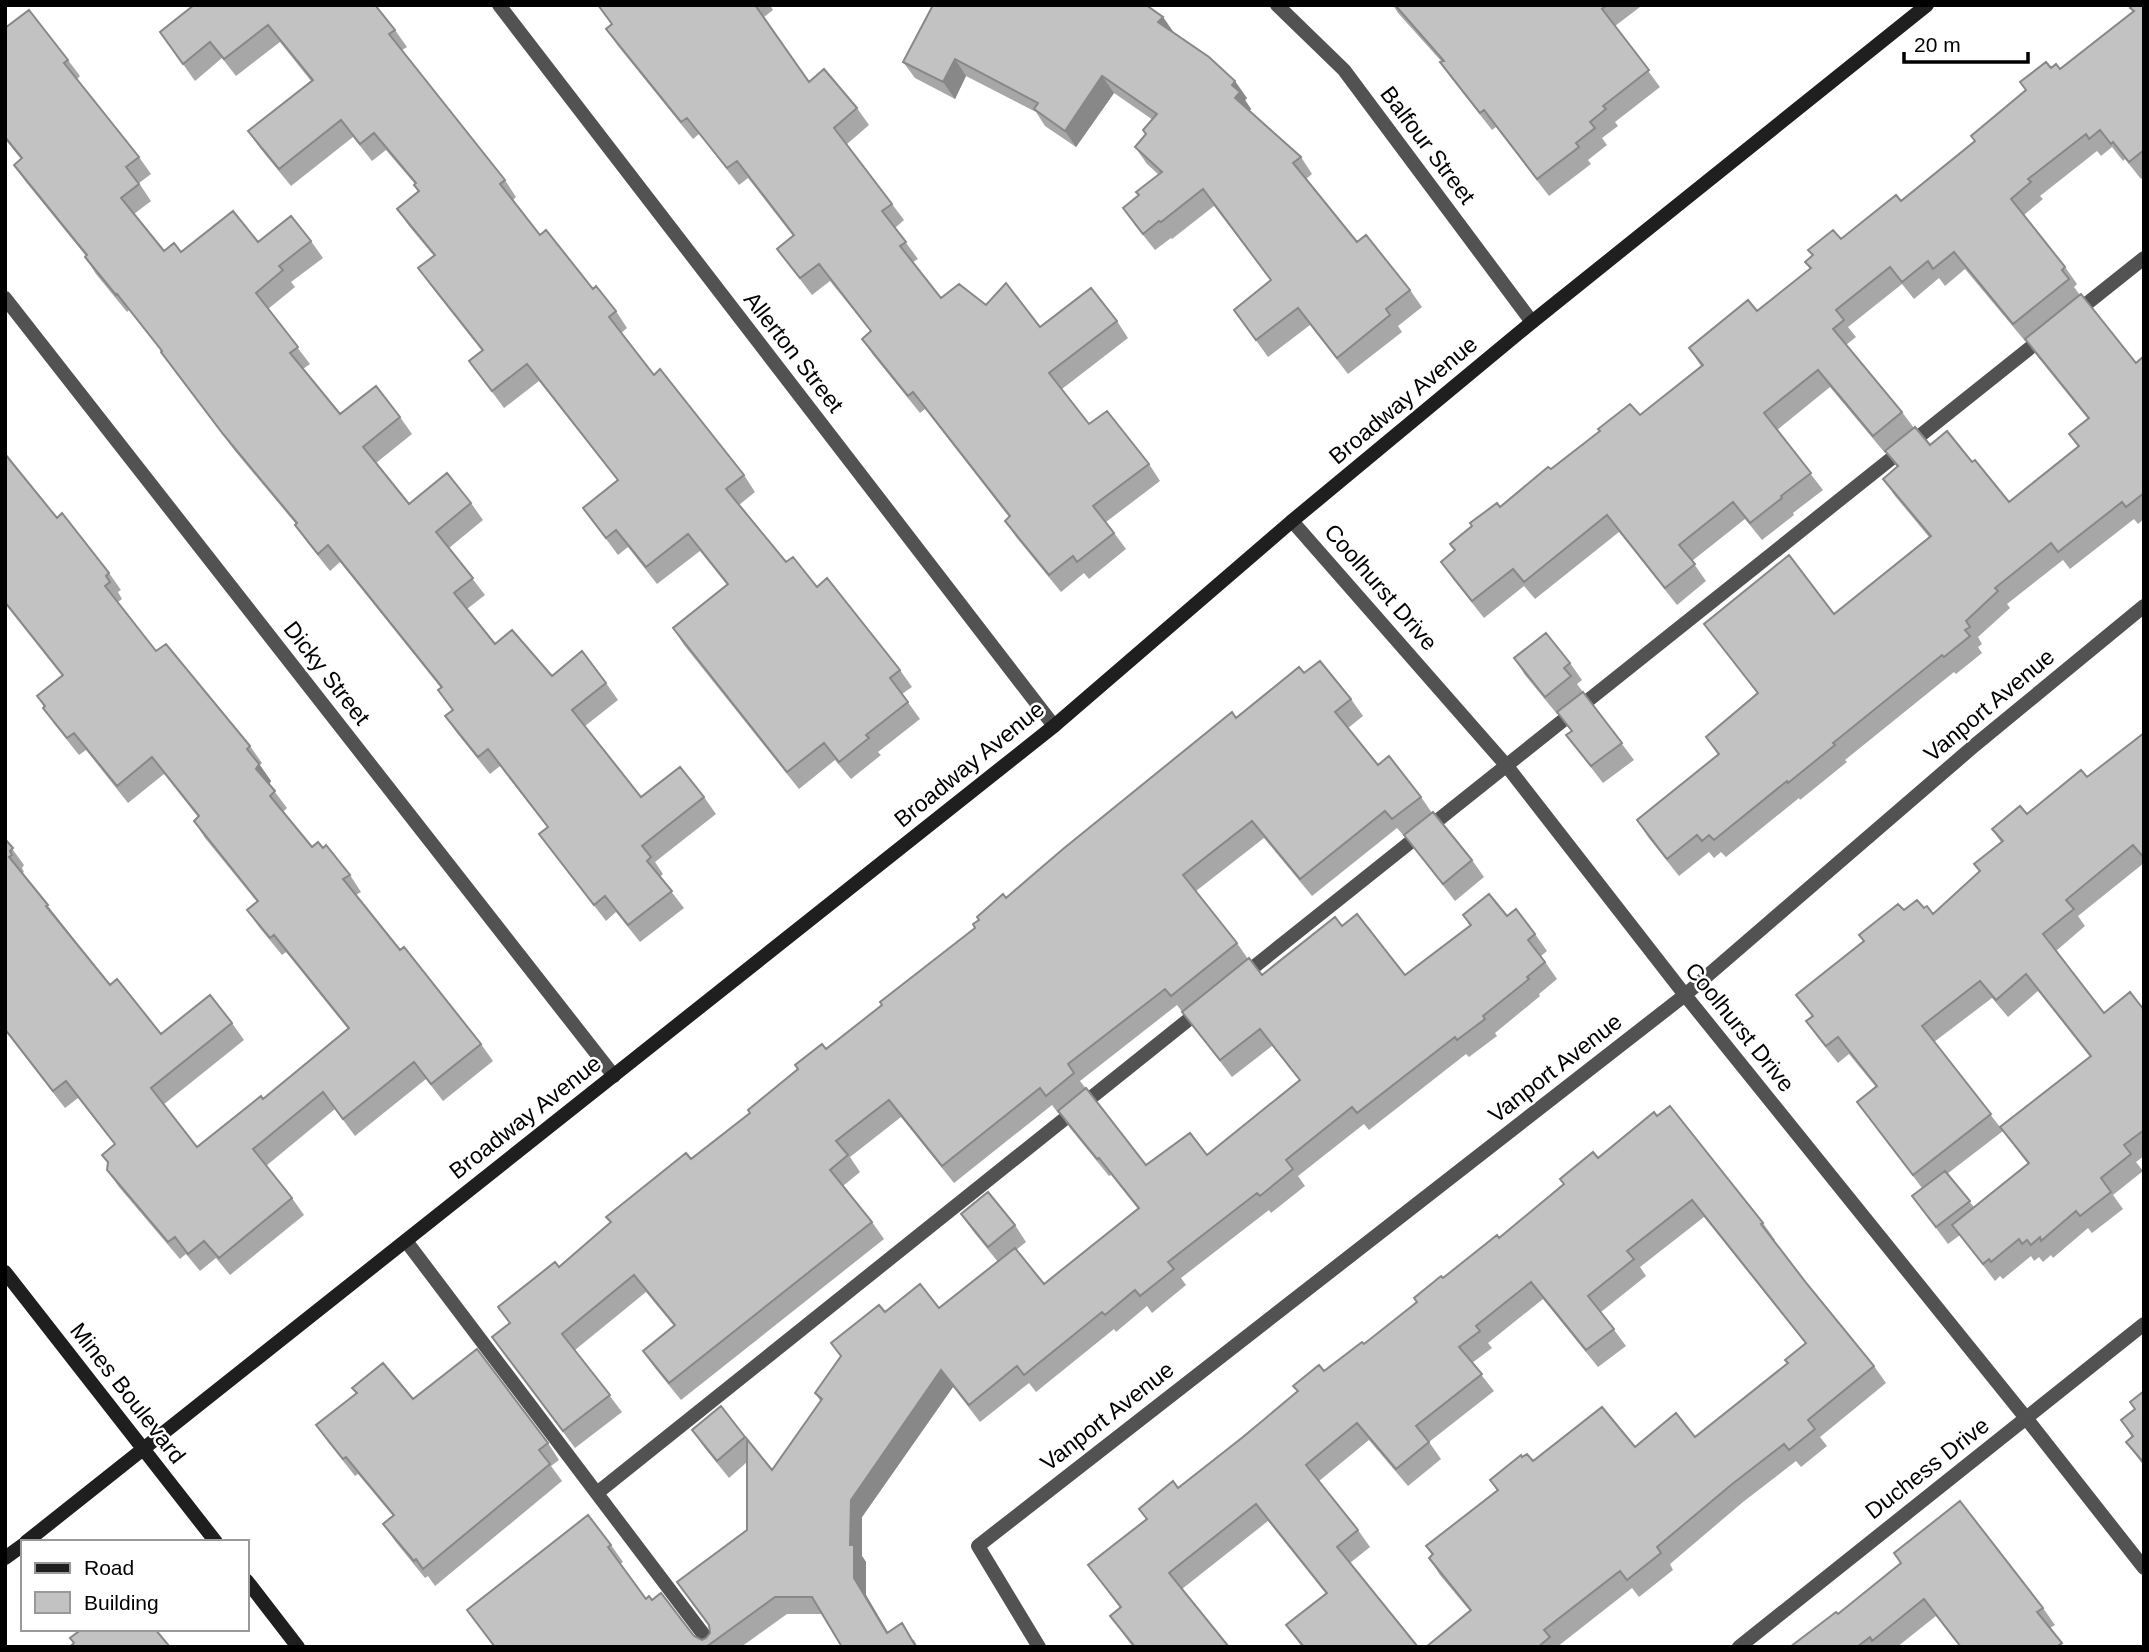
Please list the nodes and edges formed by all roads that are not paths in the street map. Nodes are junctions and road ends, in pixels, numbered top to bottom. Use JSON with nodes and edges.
{"nodes":[{"id":1,"x":499,"y":5,"type":"edge"},
{"id":2,"x":1277,"y":5,"type":"edge"},
{"id":3,"x":1927,"y":5,"type":"edge"},
{"id":4,"x":2144,"y":258,"type":"edge"},
{"id":5,"x":5,"y":298,"type":"edge"},
{"id":6,"x":1532,"y":322,"type":"junction"},
{"id":7,"x":1292,"y":521,"type":"junction"},
{"id":8,"x":2144,"y":606,"type":"edge"},
{"id":9,"x":1054,"y":726,"type":"junction"},
{"id":10,"x":1506,"y":765,"type":"junction"},
{"id":11,"x":1685,"y":995,"type":"junction"},
{"id":12,"x":614,"y":1076,"type":"junction"},
{"id":13,"x":406,"y":1241,"type":"junction"},
{"id":14,"x":5,"y":1272,"type":"edge"},
{"id":15,"x":2144,"y":1324,"type":"edge"},
{"id":16,"x":2026,"y":1418,"type":"junction"},
{"id":17,"x":144,"y":1450,"type":"junction"},
{"id":18,"x":597,"y":1493,"type":"junction"},
{"id":19,"x":28,"y":1540,"type":"edge"},
{"id":20,"x":214,"y":1540,"type":"edge"},
{"id":21,"x":21,"y":1545,"type":"edge"},
{"id":22,"x":5,"y":1558,"type":"edge"},
{"id":23,"x":2144,"y":1568,"type":"edge"},
{"id":24,"x":248,"y":1582,"type":"edge"},
{"id":25,"x":298,"y":1647,"type":"edge"},
{"id":26,"x":713,"y":1647,"type":"edge"},
{"id":27,"x":1039,"y":1647,"type":"edge"},
{"id":28,"x":1739,"y":1647,"type":"edge"}],
"edges":[{"from":1,"to":9,"type":"street","name":"Allerton Street"},
{"from":2,"to":6,"type":"street","name":"Balfour Street"},
{"from":3,"to":6,"type":"street","name":"Broadway Avenue"},
{"from":4,"to":10,"type":"street"},
{"from":5,"to":12,"type":"street","name":"Dicky Street"},
{"from":6,"to":7,"type":"street","name":"Broadway Avenue"},
{"from":7,"to":9,"type":"street","name":"Broadway Avenue"},
{"from":7,"to":10,"type":"street","name":"Coolhurst Drive"},
{"from":8,"to":11,"type":"street","name":"Vanport Avenue"},
{"from":9,"to":12,"type":"street","name":"Broadway Avenue"},
{"from":10,"to":11,"type":"street","name":"Coolhurst Drive"},
{"from":10,"to":18,"type":"street"},
{"from":11,"to":16,"type":"street","name":"Coolhurst Drive"},
{"from":11,"to":27,"type":"street","name":"Vanport Avenue"},
{"from":12,"to":13,"type":"street","name":"Broadway Avenue"},
{"from":13,"to":17,"type":"street","name":"Broadway Avenue"},
{"from":13,"to":18,"type":"street"},
{"from":14,"to":17,"type":"street","name":"Mines Boulevard"},
{"from":15,"to":16,"type":"street","name":"Duchess Drive"},
{"from":16,"to":23,"type":"street","name":"Coolhurst Drive"},
{"from":16,"to":28,"type":"street","name":"Duchess Drive"},
{"from":17,"to":19,"type":"street","name":"Broadway Avenue"},
{"from":17,"to":20,"type":"street","name":"Mines Boulevard"},
{"from":18,"to":26,"type":"street"},
{"from":21,"to":22,"type":"street","name":"Broadway Avenue"},
{"from":24,"to":25,"type":"street"}]}
